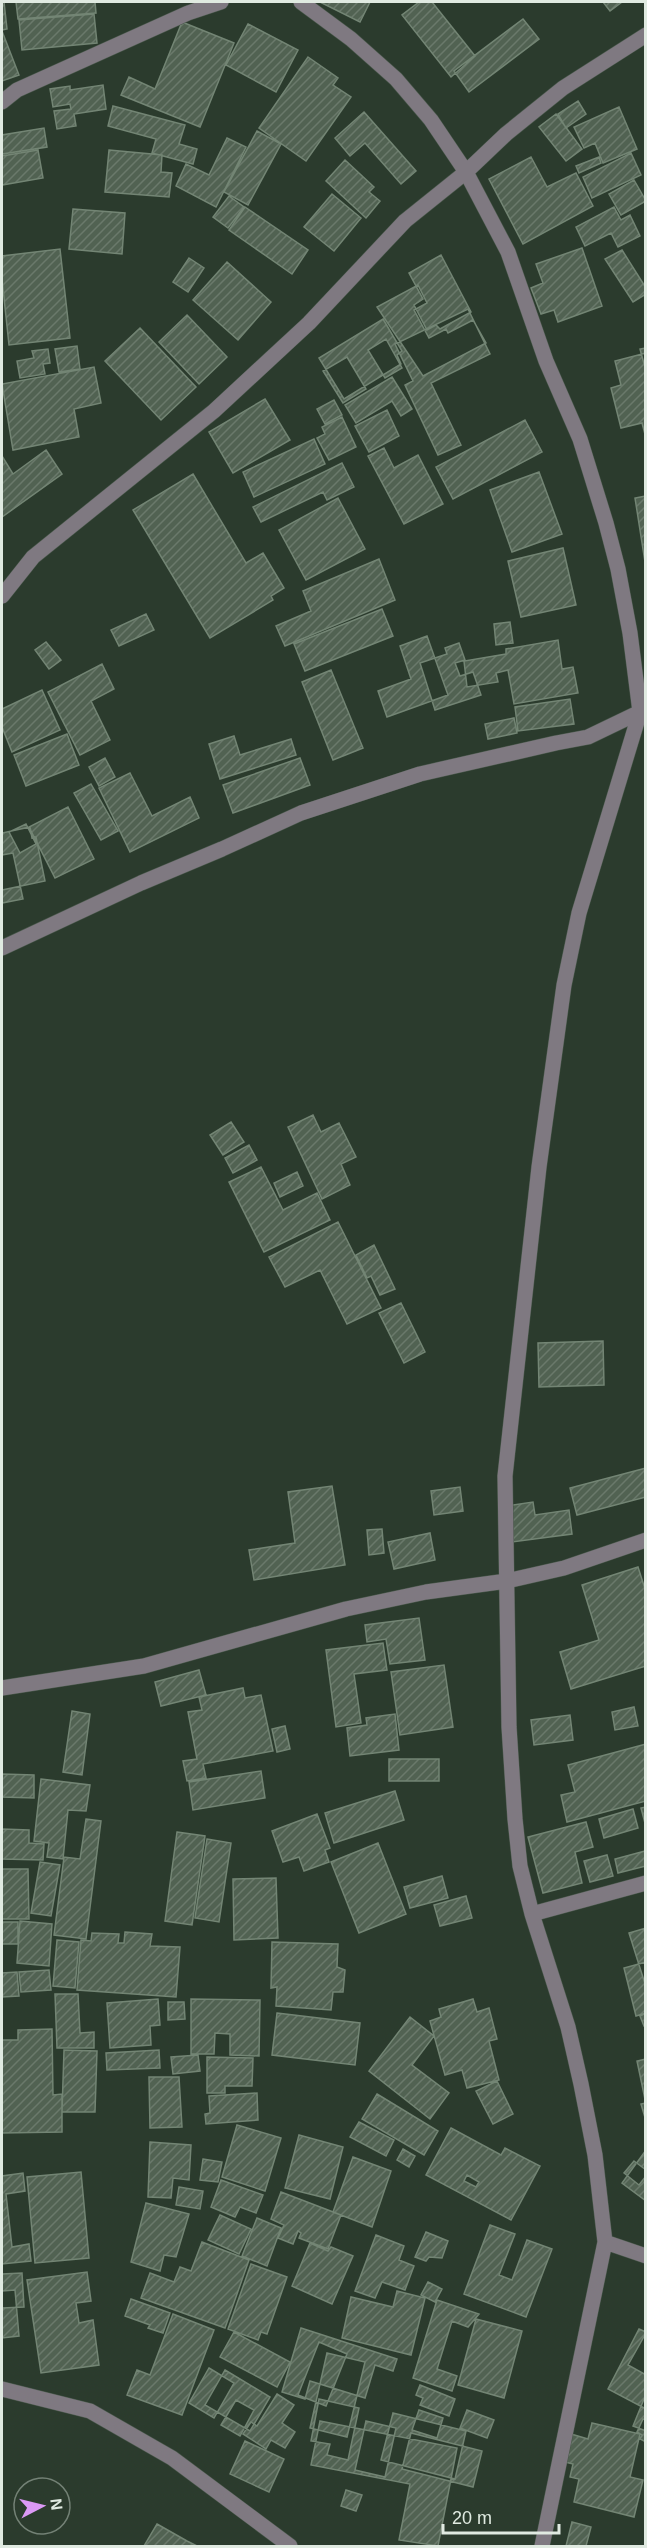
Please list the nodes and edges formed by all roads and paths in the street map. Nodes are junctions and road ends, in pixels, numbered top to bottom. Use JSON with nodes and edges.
{"nodes":[{"id":1,"x":221,"y":2,"type":"edge"},
{"id":2,"x":301,"y":2,"type":"edge"},
{"id":3,"x":644,"y":41,"type":"edge"},
{"id":4,"x":2,"y":102,"type":"edge"},
{"id":5,"x":466,"y":172,"type":"junction"},
{"id":6,"x":2,"y":596,"type":"edge"},
{"id":7,"x":643,"y":712,"type":"edge"},
{"id":8,"x":2,"y":948,"type":"edge"},
{"id":9,"x":645,"y":1540,"type":"edge"},
{"id":10,"x":507,"y":1581,"type":"junction"},
{"id":11,"x":2,"y":1688,"type":"edge"},
{"id":12,"x":645,"y":1883,"type":"edge"},
{"id":13,"x":532,"y":1914,"type":"junction"},
{"id":14,"x":604,"y":2242,"type":"junction"},
{"id":15,"x":645,"y":2256,"type":"edge"},
{"id":16,"x":2,"y":2389,"type":"edge"},
{"id":17,"x":290,"y":2547,"type":"edge"},
{"id":18,"x":542,"y":2547,"type":"edge"}],
"edges":[{"from":1,"to":4,"type":"street"},
{"from":2,"to":5,"type":"street"},
{"from":3,"to":5,"type":"street"},
{"from":5,"to":6,"type":"street"},
{"from":5,"to":7,"type":"street"},
{"from":7,"to":8,"type":"street"},
{"from":7,"to":10,"type":"street"},
{"from":9,"to":10,"type":"street"},
{"from":10,"to":11,"type":"street"},
{"from":10,"to":13,"type":"street"},
{"from":12,"to":13,"type":"street"},
{"from":13,"to":14,"type":"street"},
{"from":14,"to":15,"type":"street"},
{"from":14,"to":18,"type":"street"},
{"from":16,"to":17,"type":"street"}]}
